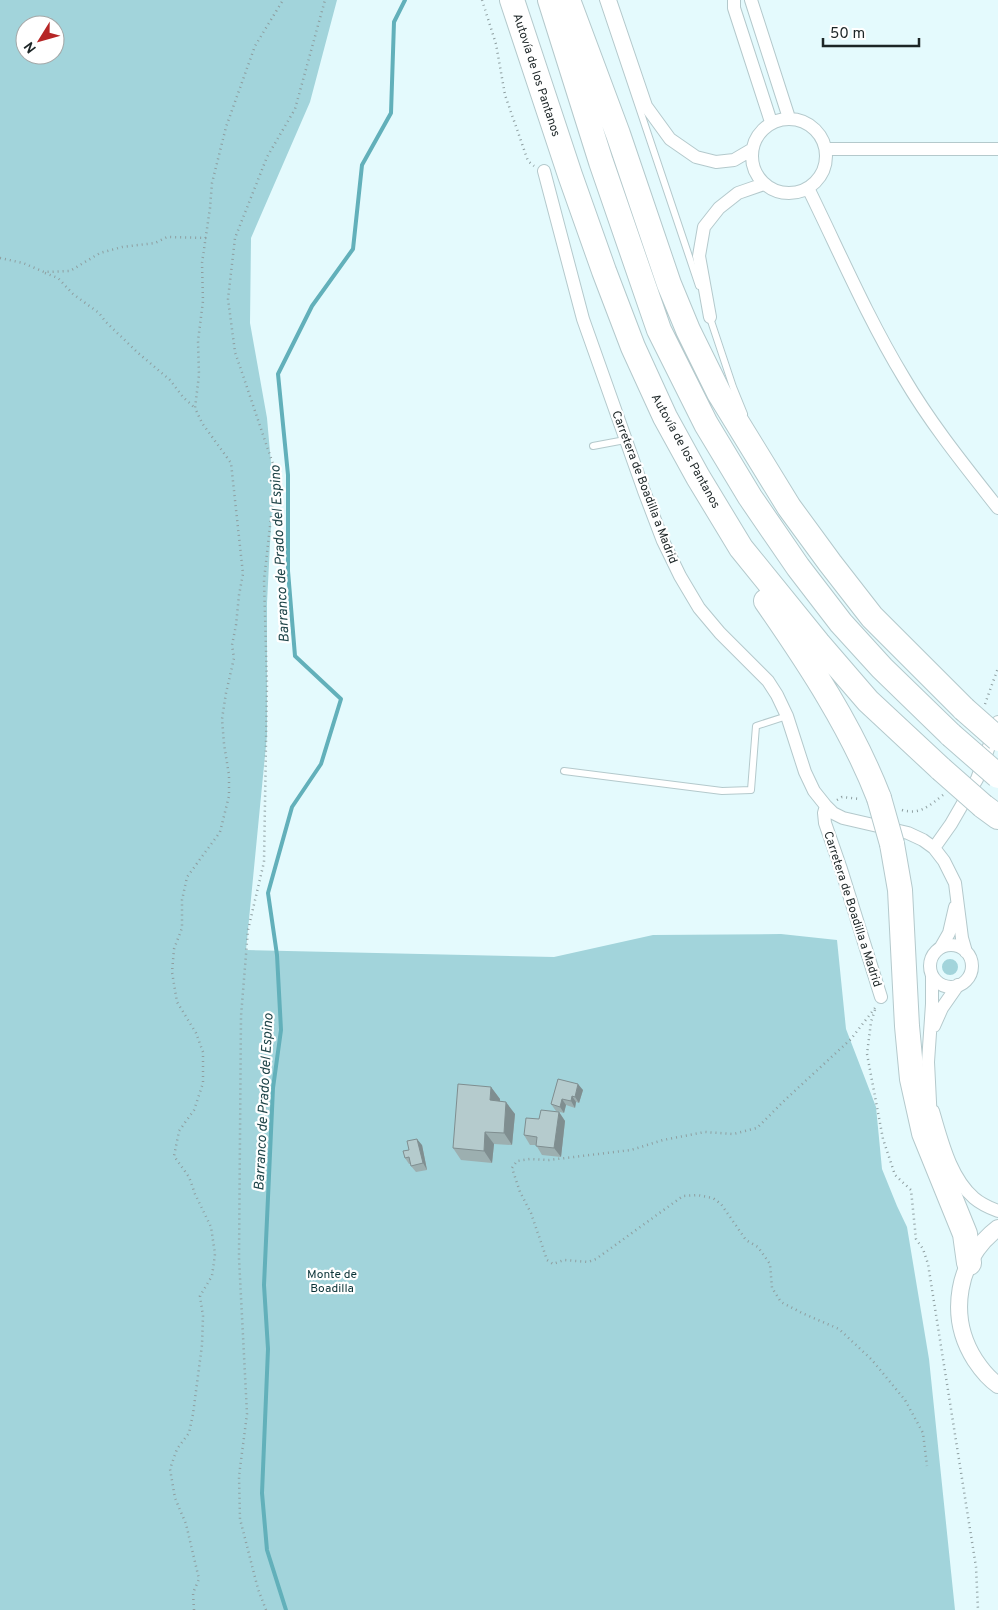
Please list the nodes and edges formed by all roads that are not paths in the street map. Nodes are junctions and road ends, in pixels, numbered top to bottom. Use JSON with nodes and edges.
{"nodes":[{"id":1,"x":512,"y":0,"type":"edge"},
{"id":2,"x":550,"y":0,"type":"edge"},
{"id":3,"x":568,"y":0,"type":"edge"},
{"id":4,"x":604,"y":0,"type":"edge"},
{"id":5,"x":610,"y":0,"type":"edge"},
{"id":6,"x":734,"y":0,"type":"edge"},
{"id":7,"x":751,"y":0,"type":"edge"},
{"id":8,"x":789,"y":118,"type":"junction"},
{"id":9,"x":771,"y":122,"type":"junction"},
{"id":10,"x":826,"y":149,"type":"junction"},
{"id":11,"x":998,"y":149,"type":"edge"},
{"id":12,"x":752,"y":150,"type":"junction"},
{"id":13,"x":544,"y":171,"type":"road end"},
{"id":14,"x":764,"y":184,"type":"junction"},
{"id":15,"x":808,"y":188,"type":"junction"},
{"id":16,"x":710,"y":317,"type":"junction"},
{"id":17,"x":747,"y":420,"type":"dead end"},
{"id":18,"x":754,"y":436,"type":"dead end"},
{"id":19,"x":625,"y":440,"type":"junction"},
{"id":20,"x":593,"y":446,"type":"dead end"},
{"id":21,"x":789,"y":507,"type":"junction"},
{"id":22,"x":998,"y":508,"type":"edge"},
{"id":23,"x":741,"y":548,"type":"junction"},
{"id":24,"x":786,"y":716,"type":"junction"},
{"id":25,"x":998,"y":722,"type":"edge"},
{"id":26,"x":998,"y":739,"type":"edge"},
{"id":27,"x":564,"y":771,"type":"dead end"},
{"id":28,"x":998,"y":776,"type":"edge"},
{"id":29,"x":826,"y":806,"type":"junction"},
{"id":30,"x":990,"y":811,"type":"edge"},
{"id":31,"x":934,"y":848,"type":"junction"},
{"id":32,"x":956,"y":894,"type":"junction"},
{"id":33,"x":941,"y":948,"type":"junction"},
{"id":34,"x":966,"y":952,"type":"junction"},
{"id":35,"x":932,"y":975,"type":"junction"},
{"id":36,"x":958,"y":986,"type":"junction"},
{"id":37,"x":879,"y":1002,"type":"road end"},
{"id":38,"x":929,"y":1040,"type":"junction"},
{"id":39,"x":929,"y":1097,"type":"junction"},
{"id":40,"x":998,"y":1211,"type":"edge"},
{"id":41,"x":959,"y":1218,"type":"junction"},
{"id":42,"x":998,"y":1228,"type":"edge"},
{"id":43,"x":969,"y":1263,"type":"junction"},
{"id":44,"x":997,"y":1386,"type":"edge"}],
"edges":[{"from":1,"to":23,"type":"highway","name":"Autovía de los Pantanos"},
{"from":2,"to":28,"type":"highway","bridge":true},
{"from":3,"to":21,"type":"highway"},
{"from":4,"to":16,"type":"lane"},
{"from":5,"to":12,"type":"street"},
{"from":6,"to":9,"type":"street"},
{"from":7,"to":8,"type":"street"},
{"from":8,"to":9,"type":"street"},
{"from":8,"to":10,"type":"street"},
{"from":9,"to":12,"type":"street"},
{"from":10,"to":11,"type":"street"},
{"from":10,"to":15,"type":"street"},
{"from":12,"to":14,"type":"street"},
{"from":13,"to":19,"type":"street","name":"Carretera de Boadilla a Madrid"},
{"from":14,"to":15,"type":"street"},
{"from":14,"to":16,"type":"street"},
{"from":15,"to":22,"type":"street"},
{"from":16,"to":17,"type":"lane"},
{"from":18,"to":21,"type":"lane"},
{"from":19,"to":20,"type":"lane"},
{"from":19,"to":24,"type":"street","name":"Carretera de Boadilla a Madrid"},
{"from":21,"to":26,"type":"highway","bridge":true},
{"from":23,"to":30,"type":"highway","name":"Autovía de los Pantanos","bridge":true},
{"from":23,"to":41,"type":"highway","bridge":true},
{"from":24,"to":27,"type":"lane"},
{"from":24,"to":29,"type":"street","name":"Carretera de Boadilla a Madrid"},
{"from":25,"to":31,"type":"street"},
{"from":29,"to":31,"type":"street"},
{"from":29,"to":37,"type":"street","name":"Carretera de Boadilla a Madrid"},
{"from":31,"to":32,"type":"street"},
{"from":32,"to":33,"type":"street"},
{"from":32,"to":34,"type":"street"},
{"from":33,"to":34,"type":"street"},
{"from":33,"to":35,"type":"street"},
{"from":34,"to":36,"type":"street"},
{"from":35,"to":36,"type":"street"},
{"from":35,"to":38,"type":"street"},
{"from":36,"to":38,"type":"street"},
{"from":38,"to":39,"type":"street"},
{"from":39,"to":40,"type":"street"},
{"from":39,"to":41,"type":"street"},
{"from":41,"to":43,"type":"highway"},
{"from":42,"to":43,"type":"street"},
{"from":43,"to":44,"type":"street"}]}
